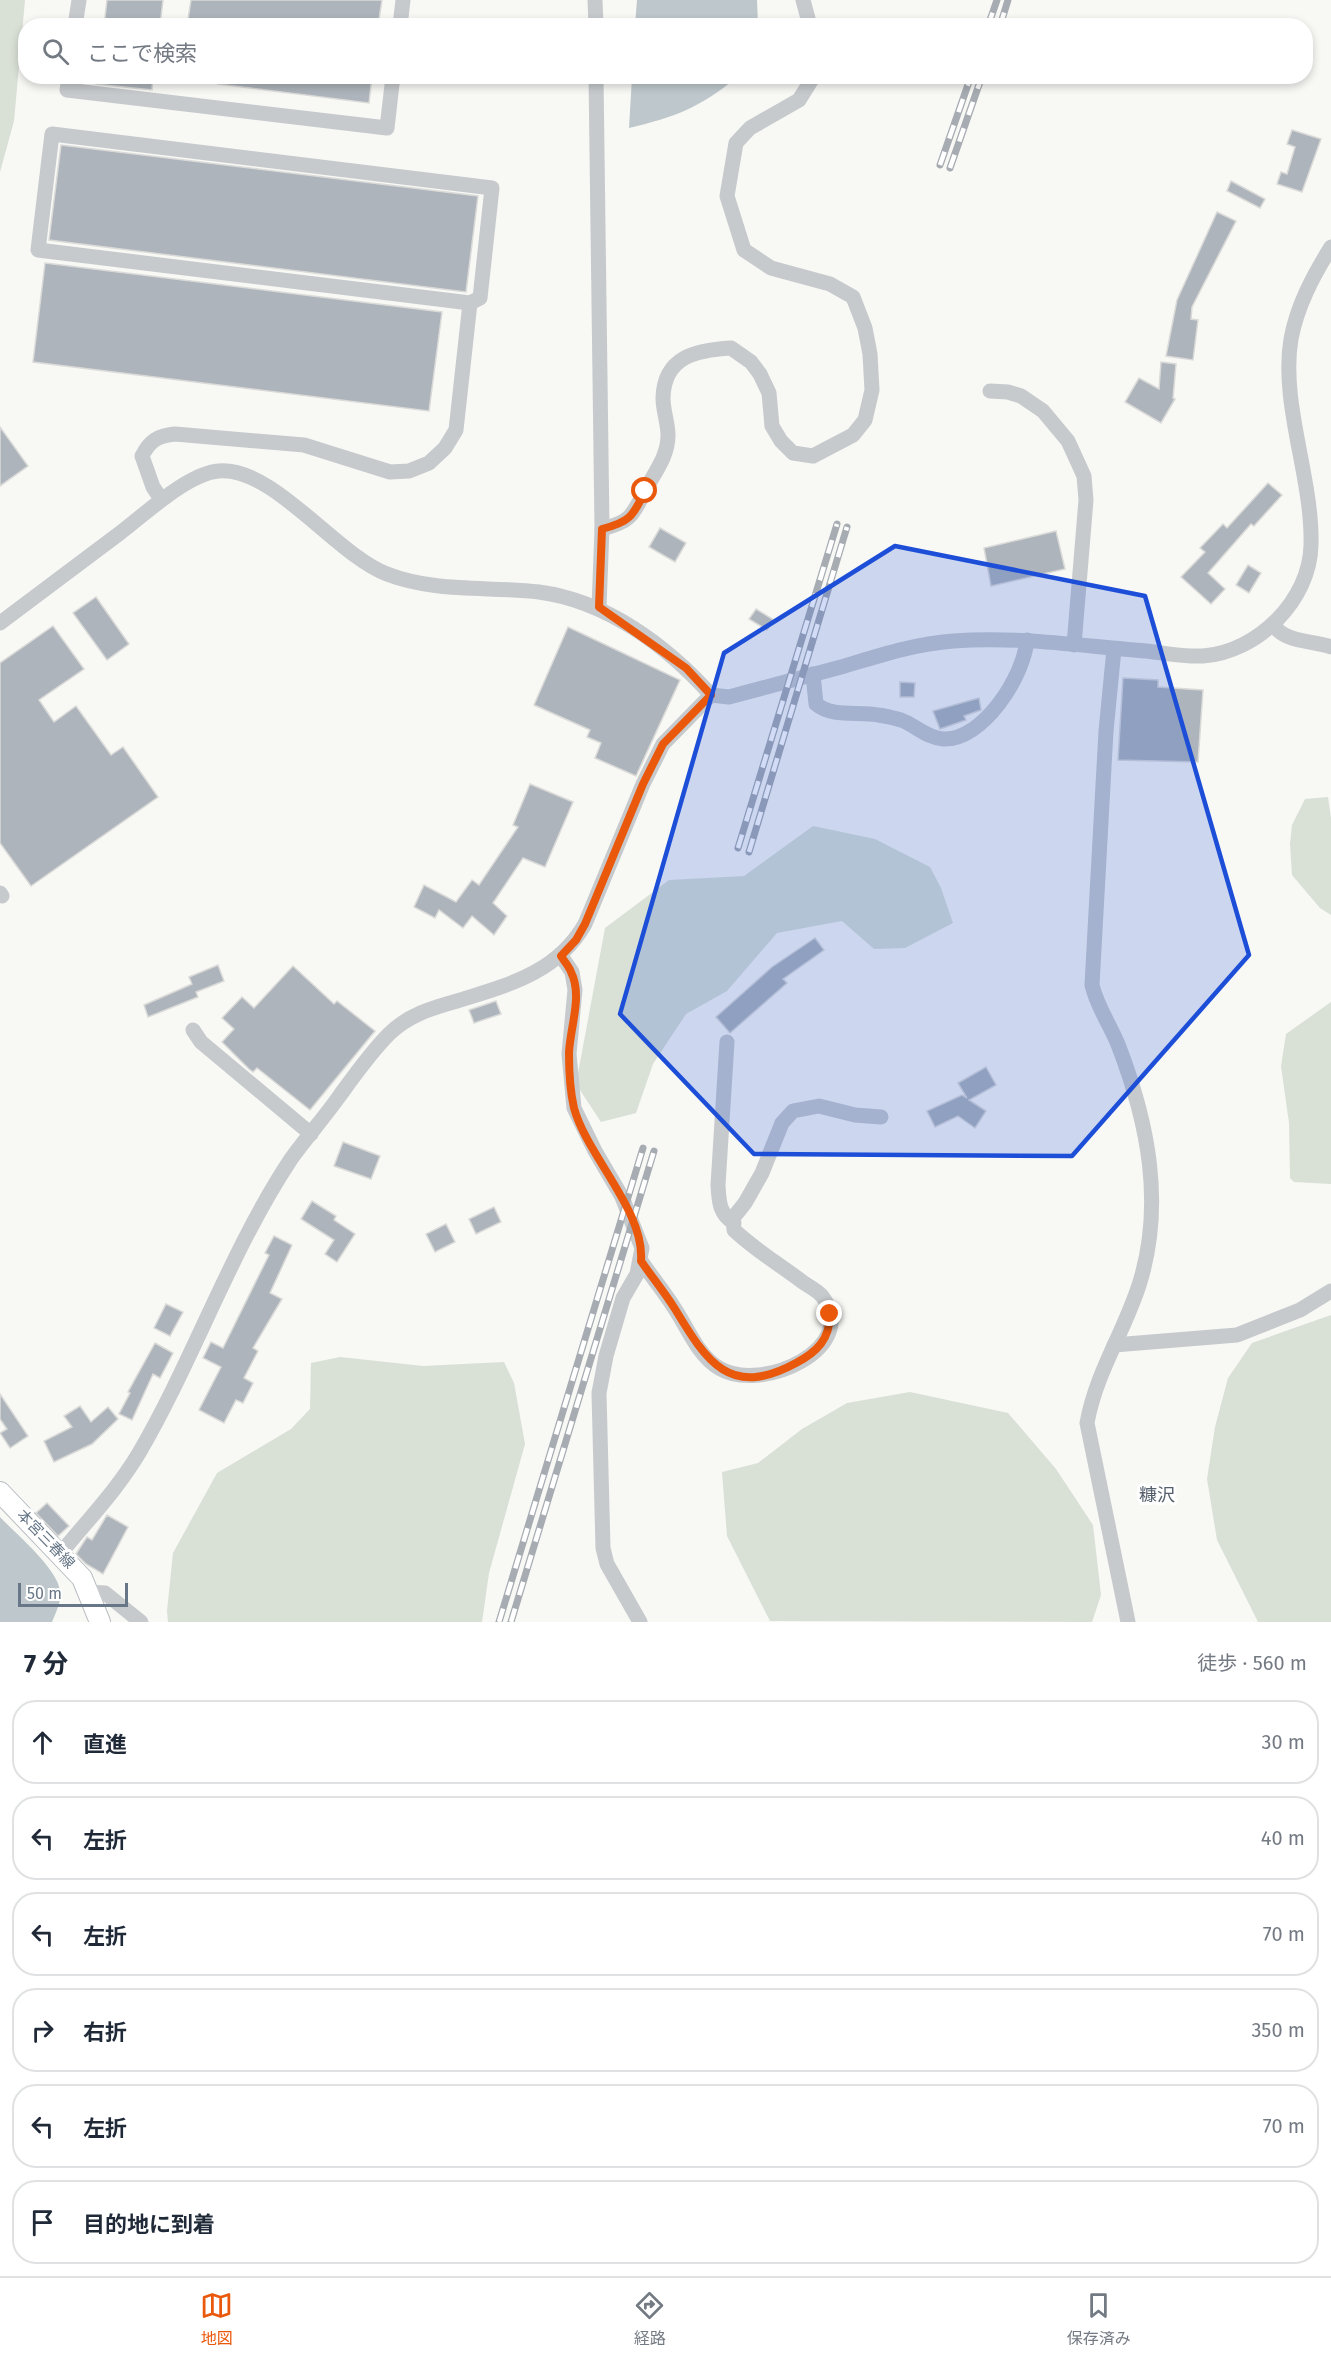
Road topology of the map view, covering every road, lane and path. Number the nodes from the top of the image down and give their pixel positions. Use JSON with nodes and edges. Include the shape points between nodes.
{"nodes":[{"id":1,"x":79,"y":0,"type":"edge"},
{"id":2,"x":403,"y":0,"type":"edge"},
{"id":3,"x":596,"y":0,"type":"edge"},
{"id":4,"x":803,"y":0,"type":"edge"},
{"id":5,"x":76,"y":18,"type":"edge"},
{"id":6,"x":401,"y":18,"type":"edge"},
{"id":7,"x":596,"y":18,"type":"edge"},
{"id":8,"x":808,"y":18,"type":"edge"},
{"id":9,"x":68,"y":84,"type":"edge"},
{"id":10,"x":392,"y":84,"type":"edge"},
{"id":11,"x":596,"y":84,"type":"edge"},
{"id":12,"x":809,"y":84,"type":"edge"},
{"id":13,"x":1331,"y":247,"type":"edge"},
{"id":14,"x":470,"y":303,"type":"junction"},
{"id":15,"x":990,"y":391,"type":"dead end"},
{"id":16,"x":161,"y":499,"type":"junction"},
{"id":17,"x":602,"y":529,"type":"junction"},
{"id":18,"x":599,"y":607,"type":"junction"},
{"id":19,"x":0,"y":623,"type":"edge"},
{"id":20,"x":1273,"y":624,"type":"junction"},
{"id":21,"x":1027,"y":640,"type":"junction"},
{"id":22,"x":1074,"y":645,"type":"junction"},
{"id":23,"x":1331,"y":647,"type":"edge"},
{"id":24,"x":1114,"y":649,"type":"junction"},
{"id":25,"x":813,"y":674,"type":"junction"},
{"id":26,"x":711,"y":695,"type":"junction"},
{"id":27,"x":561,"y":956,"type":"junction"},
{"id":28,"x":193,"y":1030,"type":"dead end"},
{"id":29,"x":727,"y":1042,"type":"dead end"},
{"id":30,"x":881,"y":1117,"type":"dead end"},
{"id":31,"x":311,"y":1134,"type":"junction"},
{"id":32,"x":734,"y":1223,"type":"junction"},
{"id":33,"x":641,"y":1261,"type":"junction"},
{"id":34,"x":1331,"y":1291,"type":"edge"},
{"id":35,"x":1113,"y":1345,"type":"junction"},
{"id":36,"x":0,"y":1492,"type":"edge"},
{"id":37,"x":60,"y":1554,"type":"junction"},
{"id":38,"x":87,"y":1592,"type":"junction"},
{"id":39,"x":100,"y":1622,"type":"edge"},
{"id":40,"x":141,"y":1622,"type":"edge"},
{"id":41,"x":640,"y":1622,"type":"edge"},
{"id":42,"x":1128,"y":1622,"type":"edge"}],
"edges":[{"from":1,"to":5,"type":"street"},
{"from":2,"to":6,"type":"street"},
{"from":3,"to":7,"type":"street"},
{"from":4,"to":8,"type":"street"},
{"from":9,"to":10,"type":"street","via":[[67,90],[387,128]]},
{"from":11,"to":17,"type":"street"},
{"from":12,"to":17,"type":"street","via":[[799,100],[750,128],[736,143],[727,196],[744,250],[771,268],[830,284],[853,297],[870,354],[872,390],[865,420],[853,435],[813,456],[793,453],[772,426],[769,393],[752,362],[731,348],[694,352],[685,356],[664,385],[668,434],[656,475],[631,518]]},
{"from":13,"to":20,"type":"street","via":[[1309,286],[1291,342],[1292,393],[1311,510],[1311,559],[1295,596]]},
{"from":14,"to":14,"type":"street","via":[[38,250],[52,134],[492,188],[480,298]]},
{"from":14,"to":16,"type":"street","via":[[456,430],[429,463],[409,471],[390,472],[304,446],[175,434],[158,436],[142,456]]},
{"from":15,"to":22,"type":"street","via":[[1021,396],[1043,411],[1068,441],[1084,476],[1086,500]]},
{"from":16,"to":18,"type":"street","via":[[217,471],[240,472],[261,483],[385,574],[440,587],[540,592]]},
{"from":16,"to":19,"type":"street"},
{"from":17,"to":18,"type":"street"},
{"from":18,"to":26,"type":"street","via":[[686,668]]},
{"from":20,"to":23,"type":"street","via":[[1277,632],[1287,637]]},
{"from":20,"to":24,"type":"street","via":[[1234,650],[1203,656]]},
{"from":21,"to":22,"type":"street"},
{"from":21,"to":25,"type":"street","via":[[918,645]]},
{"from":21,"to":25,"type":"street","via":[[1024,658],[998,706],[987,718],[953,739],[940,739],[902,720],[825,711],[816,704]]},
{"from":22,"to":24,"type":"street"},
{"from":24,"to":35,"type":"street","via":[[1092,985],[1129,1073],[1151,1165],[1153,1221],[1140,1284]]},
{"from":25,"to":26,"type":"street","via":[[729,697]]},
{"from":26,"to":27,"type":"street","via":[[663,744],[585,924]]},
{"from":27,"to":31,"type":"street","via":[[519,980],[428,1009],[404,1021],[375,1049]]},
{"from":27,"to":33,"type":"street","via":[[572,972],[575,990],[569,1054],[574,1108],[622,1197],[642,1248]]},
{"from":28,"to":31,"type":"street","via":[[201,1042]]},
{"from":29,"to":32,"type":"street","via":[[718,1185],[720,1207]]},
{"from":30,"to":32,"type":"street","via":[[819,1106],[793,1112],[782,1123],[762,1173],[733,1218]]},
{"from":31,"to":37,"type":"street","via":[[291,1160],[251,1230],[138,1455]]},
{"from":32,"to":33,"type":"street","via":[[734,1230],[751,1245],[821,1296],[830,1314],[827,1336],[818,1349],[776,1374],[755,1378],[719,1368],[703,1352]]},
{"from":33,"to":41,"type":"street","via":[[619,1312],[599,1393],[603,1548],[612,1575]]},
{"from":34,"to":35,"type":"street","via":[[1300,1310],[1237,1335]]},
{"from":35,"to":42,"type":"street","via":[[1093,1394],[1087,1423]]},
{"from":36,"to":37,"type":"main road","name":"本宮三春線"},
{"from":37,"to":38,"type":"main road","name":"本宮三春線","via":[[82,1578]]},
{"from":38,"to":39,"type":"main road","name":"本宮三春線"},
{"from":38,"to":40,"type":"street","via":[[105,1593]]}]}
